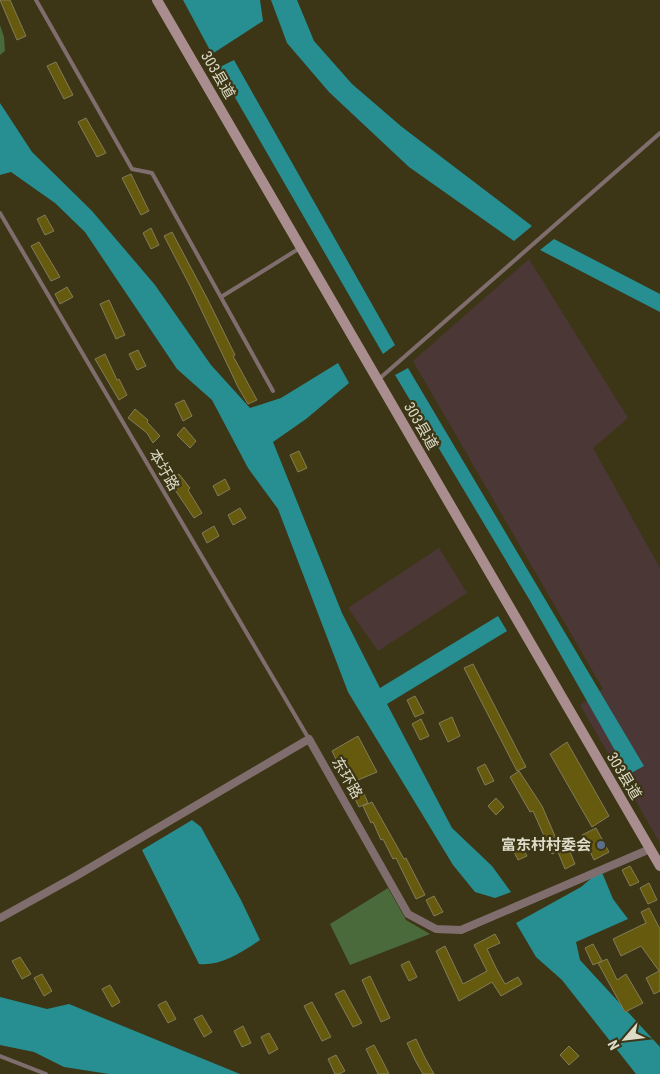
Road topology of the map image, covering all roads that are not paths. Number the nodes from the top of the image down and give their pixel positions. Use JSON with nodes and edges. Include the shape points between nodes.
{"nodes":[{"id":1,"x":36,"y":0,"type":"edge"},
{"id":2,"x":157,"y":0,"type":"edge"},
{"id":3,"x":660,"y":133,"type":"edge"},
{"id":4,"x":0,"y":213,"type":"edge"},
{"id":5,"x":301,"y":248,"type":"junction"},
{"id":6,"x":221,"y":297,"type":"junction"},
{"id":7,"x":377,"y":380,"type":"junction"},
{"id":8,"x":273,"y":391,"type":"dead end"},
{"id":9,"x":309,"y":739,"type":"junction"},
{"id":10,"x":650,"y":848,"type":"junction"},
{"id":11,"x":660,"y":866,"type":"edge"},
{"id":12,"x":0,"y":918,"type":"edge"},
{"id":13,"x":0,"y":1056,"type":"edge"},
{"id":14,"x":46,"y":1074,"type":"edge"}],
"edges":[{"from":1,"to":6,"type":"lane","via":[[132,169],[152,173]]},
{"from":2,"to":5,"type":"main road","name":"303县道"},
{"from":3,"to":7,"type":"lane"},
{"from":4,"to":9,"type":"lane","name":"本圩路"},
{"from":5,"to":6,"type":"lane"},
{"from":5,"to":7,"type":"main road","name":"303县道"},
{"from":6,"to":8,"type":"lane"},
{"from":7,"to":10,"type":"main road","name":"303县道"},
{"from":9,"to":10,"type":"street","name":"东环路","via":[[408,914],[436,929],[461,930]]},
{"from":9,"to":12,"type":"street"},
{"from":10,"to":11,"type":"main road","name":"303县道"},
{"from":13,"to":14,"type":"lane"}]}
